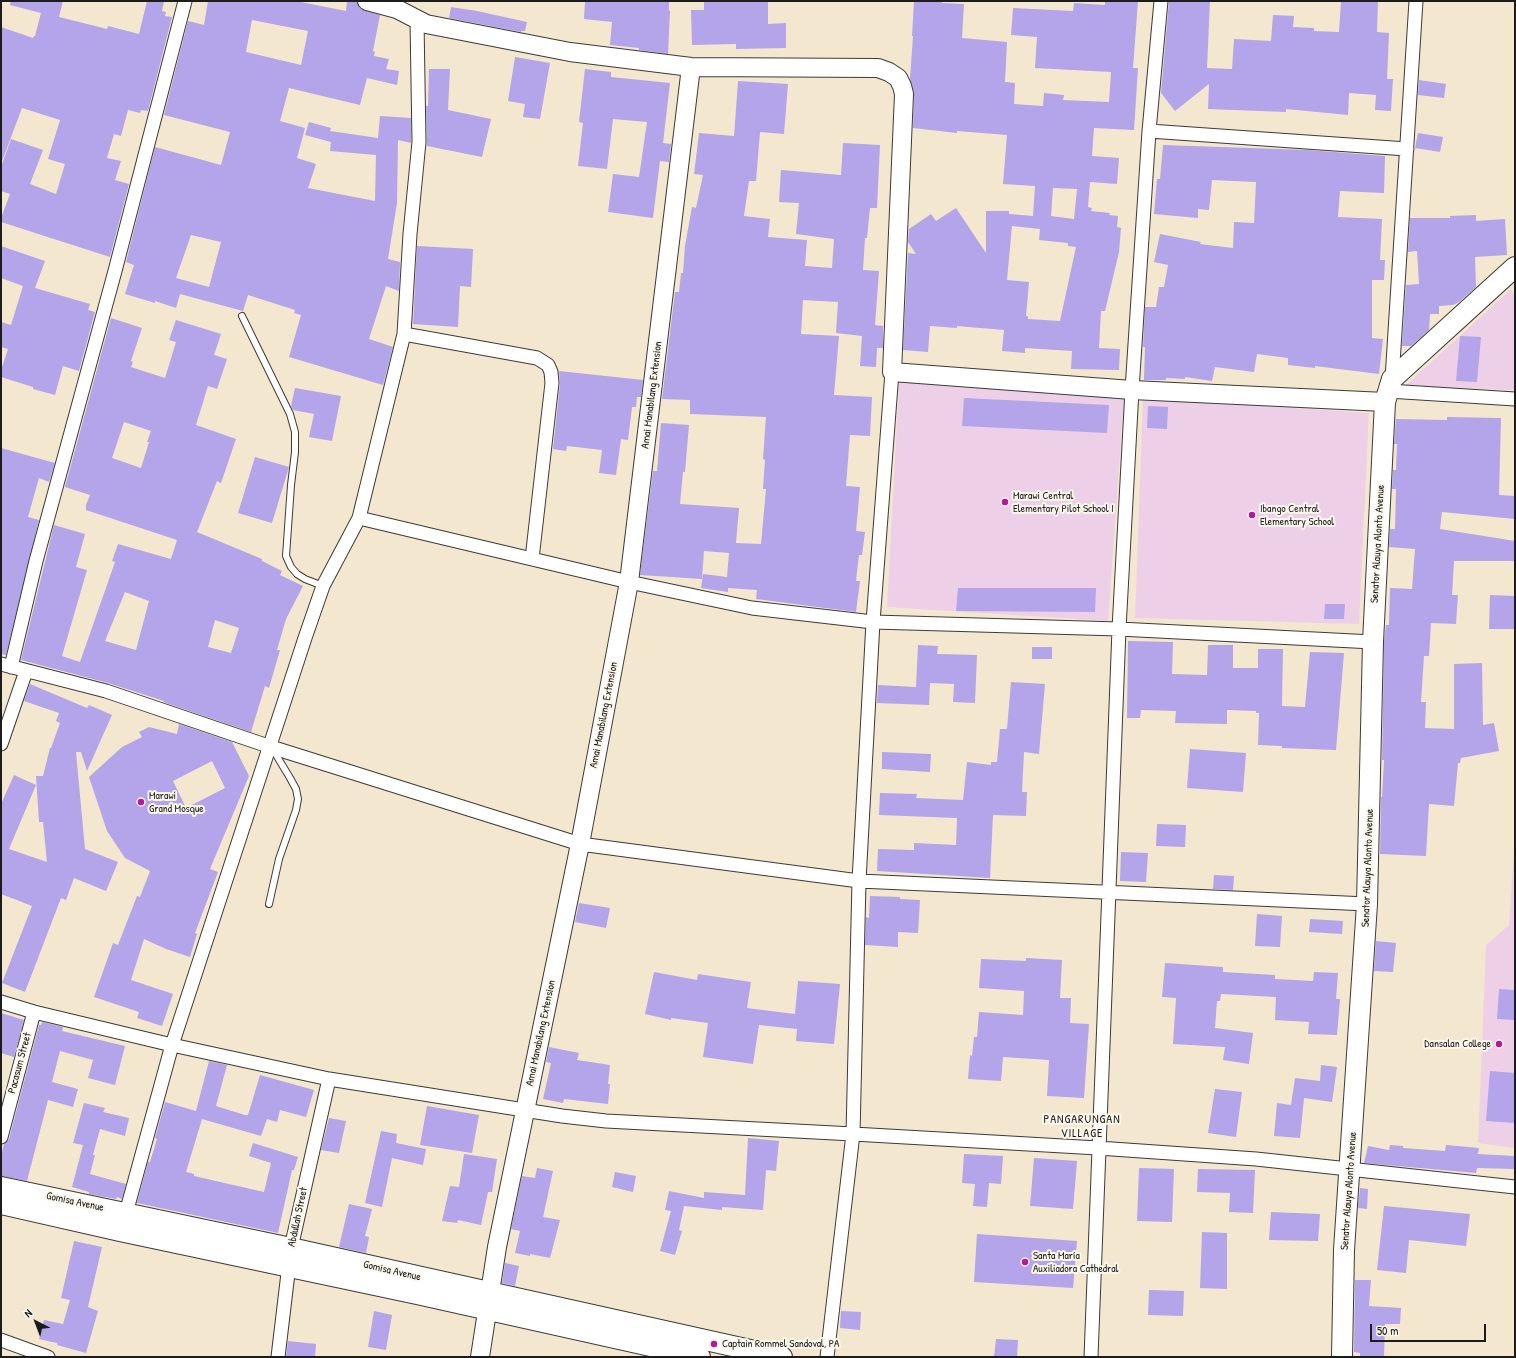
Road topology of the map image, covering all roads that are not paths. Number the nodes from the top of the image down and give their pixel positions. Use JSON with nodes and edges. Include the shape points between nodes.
{"nodes":[{"id":1,"x":186,"y":1,"type":"edge"},
{"id":2,"x":367,"y":1,"type":"edge"},
{"id":3,"x":1161,"y":1,"type":"edge"},
{"id":4,"x":1416,"y":1,"type":"edge"},
{"id":5,"x":417,"y":21,"type":"junction"},
{"id":6,"x":691,"y":67,"type":"junction"},
{"id":7,"x":1149,"y":131,"type":"junction"},
{"id":8,"x":1407,"y":149,"type":"junction"},
{"id":9,"x":1515,"y":267,"type":"edge"},
{"id":10,"x":242,"y":316,"type":"dead end"},
{"id":11,"x":404,"y":334,"type":"junction"},
{"id":12,"x":892,"y":372,"type":"junction"},
{"id":13,"x":1132,"y":390,"type":"junction"},
{"id":14,"x":1388,"y":391,"type":"junction"},
{"id":15,"x":1515,"y":400,"type":"edge"},
{"id":16,"x":359,"y":518,"type":"junction"},
{"id":17,"x":532,"y":559,"type":"junction"},
{"id":18,"x":629,"y":582,"type":"junction"},
{"id":19,"x":323,"y":586,"type":"junction"},
{"id":20,"x":873,"y":622,"type":"junction"},
{"id":21,"x":1119,"y":629,"type":"junction"},
{"id":22,"x":1373,"y":642,"type":"junction"},
{"id":23,"x":6,"y":665,"type":"edge"},
{"id":24,"x":26,"y":671,"type":"junction"},
{"id":25,"x":1,"y":744,"type":"edge"},
{"id":26,"x":271,"y":747,"type":"junction"},
{"id":27,"x":580,"y":844,"type":"junction"},
{"id":28,"x":859,"y":881,"type":"junction"},
{"id":29,"x":1108,"y":892,"type":"junction"},
{"id":30,"x":269,"y":904,"type":"dead end"},
{"id":31,"x":1367,"y":904,"type":"junction"},
{"id":32,"x":1,"y":1002,"type":"edge"},
{"id":33,"x":34,"y":1012,"type":"junction"},
{"id":34,"x":172,"y":1045,"type":"junction"},
{"id":35,"x":329,"y":1079,"type":"junction"},
{"id":36,"x":526,"y":1110,"type":"junction"},
{"id":37,"x":853,"y":1134,"type":"junction"},
{"id":38,"x":1,"y":1137,"type":"edge"},
{"id":39,"x":1098,"y":1148,"type":"junction"},
{"id":40,"x":1350,"y":1169,"type":"junction"},
{"id":41,"x":1,"y":1187,"type":"edge"},
{"id":42,"x":1515,"y":1187,"type":"edge"},
{"id":43,"x":1,"y":1204,"type":"edge"},
{"id":44,"x":126,"y":1213,"type":"junction"},
{"id":45,"x":290,"y":1257,"type":"junction"},
{"id":46,"x":489,"y":1301,"type":"junction"},
{"id":47,"x":1,"y":1340,"type":"edge"},
{"id":48,"x":48,"y":1357,"type":"edge"},
{"id":49,"x":278,"y":1357,"type":"edge"},
{"id":50,"x":480,"y":1357,"type":"edge"},
{"id":51,"x":700,"y":1357,"type":"edge"},
{"id":52,"x":782,"y":1357,"type":"edge"},
{"id":53,"x":827,"y":1357,"type":"edge"},
{"id":54,"x":1091,"y":1357,"type":"edge"},
{"id":55,"x":1342,"y":1357,"type":"edge"}],
"edges":[{"from":1,"to":23,"type":"street","via":[[115,271]]},
{"from":2,"to":5,"type":"main road","via":[[397,9]]},
{"from":3,"to":7,"type":"street"},
{"from":4,"to":8,"type":"street"},
{"from":5,"to":6,"type":"main road","via":[[458,32],[570,52]]},
{"from":5,"to":11,"type":"street","via":[[419,142]]},
{"from":6,"to":12,"type":"main road","via":[[878,68],[898,78],[904,94]]},
{"from":6,"to":18,"type":"main road","name":"Amai Manabilang Extension"},
{"from":7,"to":8,"type":"street"},
{"from":7,"to":13,"type":"street"},
{"from":8,"to":14,"type":"street"},
{"from":9,"to":14,"type":"main road"},
{"from":10,"to":19,"type":"lane","via":[[290,414],[295,432],[286,556],[297,574]]},
{"from":11,"to":16,"type":"street"},
{"from":11,"to":17,"type":"street","via":[[537,358],[548,366],[552,383]]},
{"from":12,"to":13,"type":"main road"},
{"from":12,"to":20,"type":"street"},
{"from":13,"to":14,"type":"main road"},
{"from":13,"to":21,"type":"street"},
{"from":14,"to":15,"type":"street"},
{"from":14,"to":22,"type":"main road","name":"Senator Alauya Alonto Avenue"},
{"from":16,"to":17,"type":"street"},
{"from":16,"to":19,"type":"street"},
{"from":17,"to":18,"type":"street"},
{"from":18,"to":20,"type":"street","via":[[752,608]]},
{"from":18,"to":27,"type":"main road","name":"Amai Manabilang Extension"},
{"from":19,"to":26,"type":"street"},
{"from":20,"to":21,"type":"street"},
{"from":20,"to":28,"type":"street"},
{"from":21,"to":22,"type":"street"},
{"from":21,"to":29,"type":"street"},
{"from":22,"to":31,"type":"main road","name":"Senator Alauya Alonto Avenue"},
{"from":23,"to":24,"type":"street"},
{"from":24,"to":25,"type":"street"},
{"from":24,"to":26,"type":"street","via":[[106,691]]},
{"from":26,"to":27,"type":"street"},
{"from":26,"to":30,"type":"lane","via":[[296,789],[298,798],[279,859]]},
{"from":26,"to":34,"type":"street"},
{"from":27,"to":28,"type":"street"},
{"from":27,"to":36,"type":"main road","name":"Amai Manabilang Extension"},
{"from":28,"to":29,"type":"street"},
{"from":28,"to":37,"type":"street"},
{"from":29,"to":31,"type":"street"},
{"from":29,"to":39,"type":"street"},
{"from":31,"to":40,"type":"main road","name":"Senator Alauya Alonto Avenue"},
{"from":32,"to":33,"type":"street"},
{"from":33,"to":34,"type":"street"},
{"from":33,"to":38,"type":"street","name":"Pacasum Street"},
{"from":34,"to":35,"type":"street"},
{"from":34,"to":44,"type":"street"},
{"from":35,"to":36,"type":"street"},
{"from":35,"to":45,"type":"street","name":"Abdullah Street"},
{"from":36,"to":37,"type":"street","via":[[606,1122]]},
{"from":36,"to":46,"type":"main road","name":"Amai Manabilang Extension","via":[[497,1247]]},
{"from":37,"to":39,"type":"street"},
{"from":37,"to":53,"type":"street"},
{"from":39,"to":40,"type":"street","via":[[1256,1159]]},
{"from":39,"to":54,"type":"street"},
{"from":40,"to":42,"type":"street"},
{"from":40,"to":55,"type":"main road","name":"Senator Alauya Alonto Avenue","via":[[1344,1250]]},
{"from":41,"to":44,"type":"main road","name":"Gomisa Avenue"},
{"from":43,"to":45,"type":"main road","name":"Gomisa Avenue"},
{"from":44,"to":45,"type":"main road","name":"Gomisa Avenue"},
{"from":45,"to":46,"type":"main road","name":"Gomisa Avenue"},
{"from":45,"to":49,"type":"street","name":"Abdullah Street"},
{"from":46,"to":50,"type":"main road","name":"Amai Manabilang Extension"},
{"from":46,"to":51,"type":"main road","name":"Gomisa Avenue"},
{"from":46,"to":52,"type":"main road","name":"Gomisa Avenue"},
{"from":47,"to":48,"type":"street"}]}
